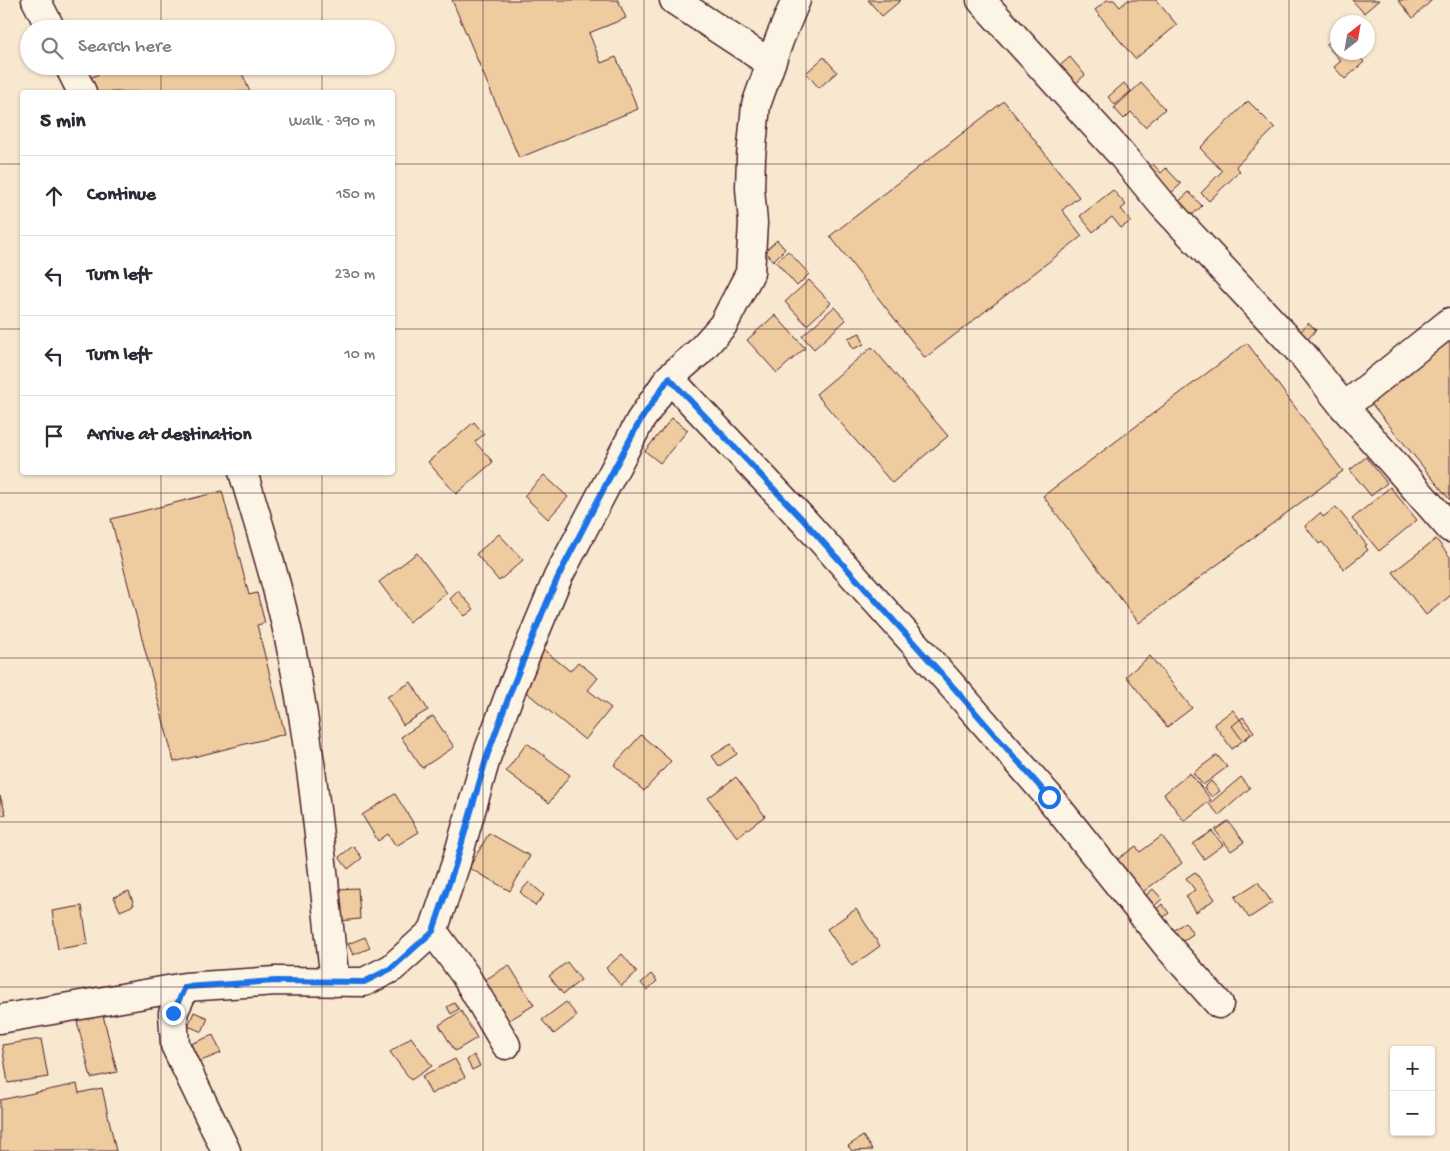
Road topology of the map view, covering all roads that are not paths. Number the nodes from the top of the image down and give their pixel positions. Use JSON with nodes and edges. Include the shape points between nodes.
{"nodes":[{"id":1,"x":36,"y":0,"type":"edge"},
{"id":2,"x":674,"y":0,"type":"edge"},
{"id":3,"x":796,"y":0,"type":"edge"},
{"id":4,"x":981,"y":0,"type":"edge"},
{"id":5,"x":46,"y":20,"type":"edge"},
{"id":6,"x":770,"y":63,"type":"junction"},
{"id":7,"x":74,"y":75,"type":"edge"},
{"id":8,"x":81,"y":90,"type":"edge"},
{"id":9,"x":1450,"y":322,"type":"edge"},
{"id":10,"x":669,"y":378,"type":"junction"},
{"id":11,"x":1344,"y":406,"type":"junction"},
{"id":12,"x":244,"y":475,"type":"edge"},
{"id":13,"x":1450,"y":528,"type":"edge"},
{"id":14,"x":433,"y":931,"type":"junction"},
{"id":15,"x":336,"y":982,"type":"junction"},
{"id":16,"x":185,"y":987,"type":"junction"},
{"id":17,"x":1219,"y":1004,"type":"dead end"},
{"id":18,"x":0,"y":1019,"type":"edge"},
{"id":19,"x":506,"y":1045,"type":"dead end"},
{"id":20,"x":226,"y":1151,"type":"edge"}],
"edges":[{"from":1,"to":5,"type":"street"},
{"from":2,"to":6,"type":"street"},
{"from":3,"to":6,"type":"street"},
{"from":4,"to":11,"type":"street","via":[[1162,204],[1303,355]]},
{"from":6,"to":10,"type":"street","via":[[756,105],[751,157],[753,223],[750,273],[723,325]]},
{"from":7,"to":8,"type":"street"},
{"from":9,"to":11,"type":"street"},
{"from":10,"to":14,"type":"street","via":[[640,421],[614,469],[542,614],[487,756]]},
{"from":10,"to":17,"type":"street","via":[[805,522],[948,681],[1049,797],[1170,949]]},
{"from":11,"to":13,"type":"street"},
{"from":12,"to":15,"type":"street","via":[[267,551],[294,662]]},
{"from":14,"to":15,"type":"street","via":[[392,968],[364,982]]},
{"from":14,"to":19,"type":"street","via":[[465,974]]},
{"from":15,"to":16,"type":"street","via":[[276,981]]},
{"from":16,"to":18,"type":"street"},
{"from":16,"to":20,"type":"street","via":[[173,1013],[175,1046]]}]}
